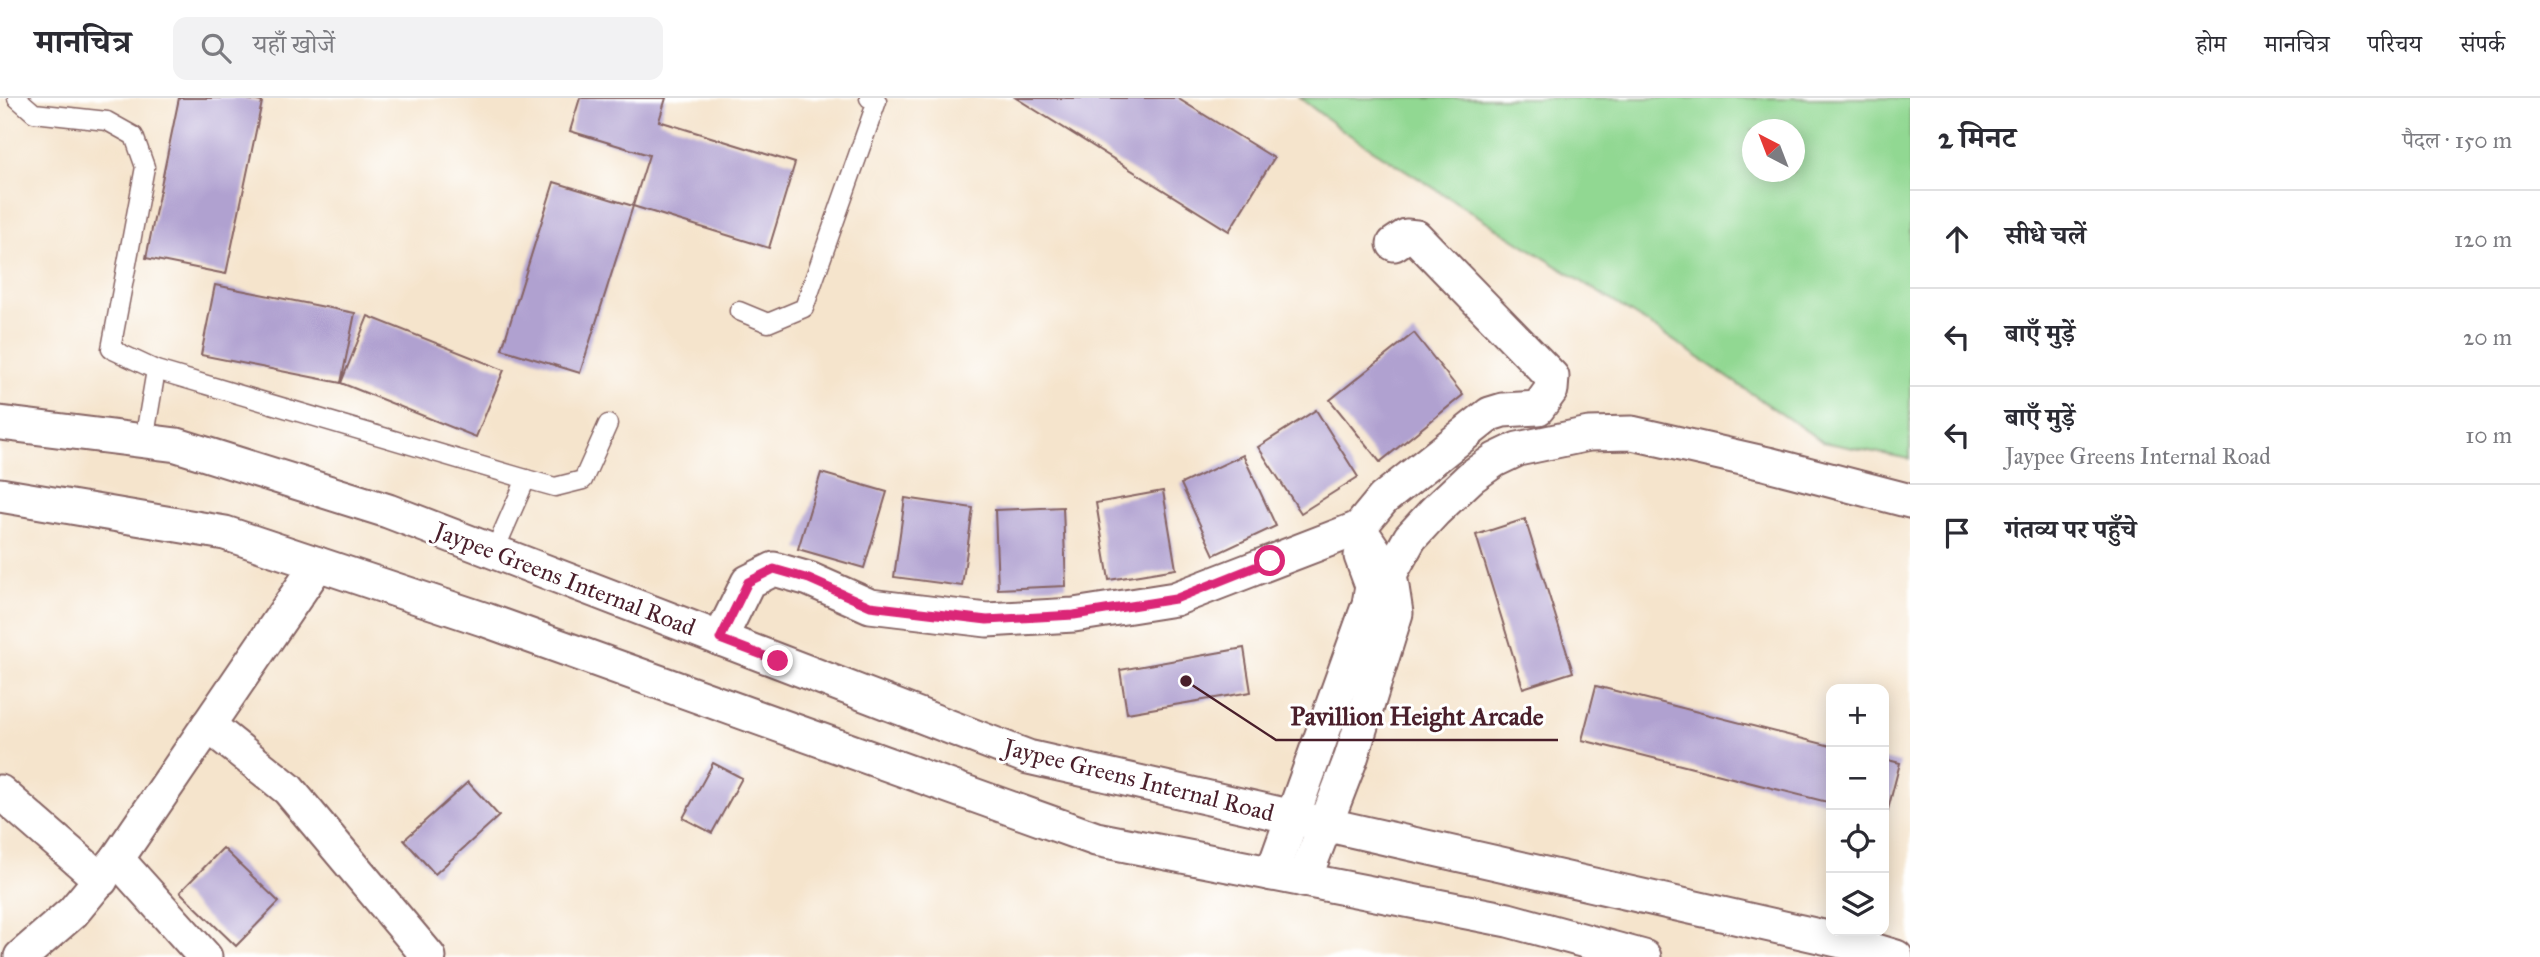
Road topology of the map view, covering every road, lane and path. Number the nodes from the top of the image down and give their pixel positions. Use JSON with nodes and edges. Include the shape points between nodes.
{"nodes":[{"id":1,"x":17,"y":98,"type":"edge"},
{"id":2,"x":869,"y":98,"type":"edge"},
{"id":3,"x":1394,"y":244,"type":"dead end"},
{"id":4,"x":739,"y":311,"type":"dead end"},
{"id":5,"x":156,"y":370,"type":"junction"},
{"id":6,"x":0,"y":423,"type":"edge"},
{"id":7,"x":608,"y":424,"type":"dead end"},
{"id":8,"x":144,"y":441,"type":"junction"},
{"id":9,"x":526,"y":479,"type":"junction"},
{"id":10,"x":0,"y":495,"type":"edge"},
{"id":11,"x":1910,"y":501,"type":"edge"},
{"id":12,"x":1354,"y":530,"type":"junction"},
{"id":13,"x":494,"y":552,"type":"junction"},
{"id":14,"x":318,"y":564,"type":"junction"},
{"id":15,"x":1390,"y":574,"type":"junction"},
{"id":16,"x":720,"y":639,"type":"junction"},
{"id":17,"x":208,"y":725,"type":"junction"},
{"id":18,"x":0,"y":792,"type":"edge"},
{"id":19,"x":1309,"y":822,"type":"junction"},
{"id":20,"x":109,"y":869,"type":"junction"},
{"id":21,"x":1272,"y":874,"type":"junction"},
{"id":22,"x":1304,"y":880,"type":"junction"},
{"id":23,"x":21,"y":957,"type":"edge"},
{"id":24,"x":205,"y":957,"type":"edge"},
{"id":25,"x":429,"y":957,"type":"edge"},
{"id":26,"x":1644,"y":957,"type":"edge"},
{"id":27,"x":1896,"y":957,"type":"edge"}],
"edges":[{"from":1,"to":5,"type":"lane","via":[[34,113],[107,121],[134,136],[145,167],[111,349]]},
{"from":2,"to":4,"type":"lane","via":[[877,101],[804,308],[768,323]]},
{"from":3,"to":12,"type":"street","via":[[1406,236],[1416,237],[1552,377],[1551,390],[1538,408],[1490,414],[1383,499]]},
{"from":5,"to":8,"type":"lane"},
{"from":5,"to":9,"type":"lane"},
{"from":6,"to":8,"type":"street","name":"Jaypee Greens Internal Road"},
{"from":7,"to":9,"type":"lane","via":[[583,480],[555,487]]},
{"from":8,"to":13,"type":"street","name":"Jaypee Greens Internal Road","via":[[177,445],[388,511]]},
{"from":9,"to":13,"type":"lane"},
{"from":10,"to":14,"type":"street","via":[[225,533]]},
{"from":11,"to":15,"type":"street","via":[[1632,433],[1589,434],[1518,449],[1495,460],[1471,477],[1410,538]]},
{"from":12,"to":15,"type":"street"},
{"from":12,"to":16,"type":"street","via":[[1175,599],[1074,615],[987,620],[870,606],[774,569],[748,582]]},
{"from":12,"to":19,"type":"street","via":[[1372,586]]},
{"from":13,"to":16,"type":"street","name":"Jaypee Greens Internal Road"},
{"from":14,"to":17,"type":"street"},
{"from":14,"to":21,"type":"street","via":[[499,624],[1096,839]]},
{"from":15,"to":19,"type":"street","via":[[1395,613],[1351,758]]},
{"from":16,"to":19,"type":"street","name":"Jaypee Greens Internal Road","via":[[1028,757]]},
{"from":17,"to":20,"type":"street"},
{"from":17,"to":25,"type":"street","via":[[288,789]]},
{"from":18,"to":20,"type":"street"},
{"from":19,"to":21,"type":"street"},
{"from":19,"to":22,"type":"street"},
{"from":19,"to":27,"type":"street","name":"Jaypee Greens Internal Road"},
{"from":20,"to":23,"type":"street","via":[[73,912]]},
{"from":20,"to":24,"type":"street"},
{"from":21,"to":22,"type":"street"},
{"from":22,"to":26,"type":"street","via":[[1508,920]]}]}
